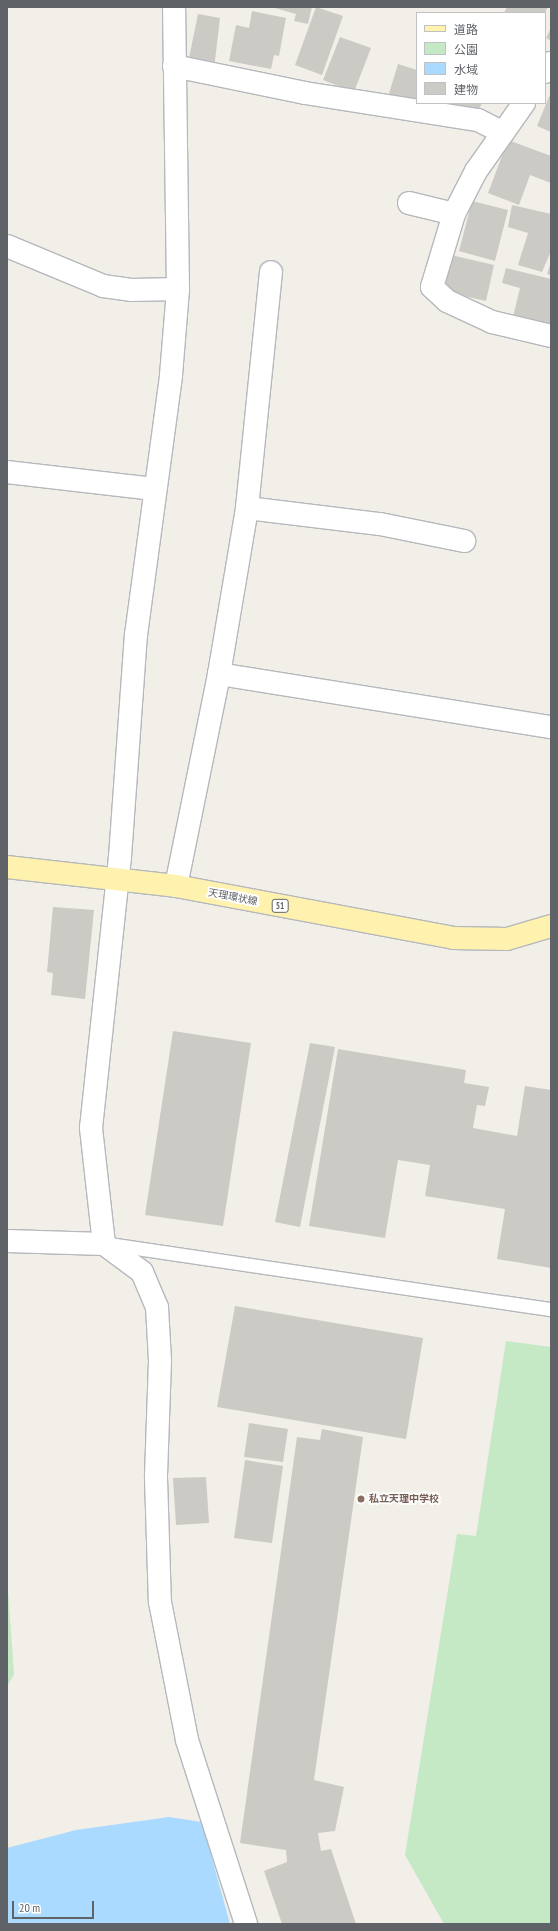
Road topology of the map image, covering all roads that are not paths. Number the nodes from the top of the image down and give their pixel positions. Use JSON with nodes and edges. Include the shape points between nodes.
{"nodes":[{"id":1,"x":174,"y":7,"type":"edge"},
{"id":2,"x":174,"y":66,"type":"junction"},
{"id":3,"x":523,"y":104,"type":"edge"},
{"id":4,"x":503,"y":133,"type":"junction"},
{"id":5,"x":409,"y":202,"type":"dead end"},
{"id":6,"x":454,"y":214,"type":"junction"},
{"id":7,"x":7,"y":246,"type":"edge"},
{"id":8,"x":271,"y":272,"type":"dead end"},
{"id":9,"x":178,"y":289,"type":"junction"},
{"id":10,"x":551,"y":336,"type":"edge"},
{"id":11,"x":7,"y":472,"type":"edge"},
{"id":12,"x":154,"y":490,"type":"junction"},
{"id":13,"x":247,"y":508,"type":"junction"},
{"id":14,"x":464,"y":541,"type":"dead end"},
{"id":15,"x":219,"y":674,"type":"junction"},
{"id":16,"x":551,"y":727,"type":"edge"},
{"id":17,"x":7,"y":867,"type":"edge"},
{"id":18,"x":117,"y":877,"type":"junction"},
{"id":19,"x":176,"y":886,"type":"junction"},
{"id":20,"x":551,"y":926,"type":"edge"},
{"id":21,"x":7,"y":1241,"type":"edge"},
{"id":22,"x":104,"y":1244,"type":"junction"},
{"id":23,"x":551,"y":1309,"type":"edge"},
{"id":24,"x":246,"y":1924,"type":"edge"}],
"edges":[{"from":1,"to":2,"type":"street"},
{"from":2,"to":4,"type":"street","via":[[305,93],[478,120]]},
{"from":2,"to":9,"type":"street"},
{"from":3,"to":4,"type":"street"},
{"from":4,"to":6,"type":"street","via":[[476,171]]},
{"from":5,"to":6,"type":"street"},
{"from":6,"to":10,"type":"street","via":[[432,287],[434,293],[492,322]]},
{"from":7,"to":9,"type":"street","via":[[103,286],[131,290]]},
{"from":8,"to":13,"type":"street"},
{"from":9,"to":12,"type":"street","via":[[171,375]]},
{"from":11,"to":12,"type":"street"},
{"from":12,"to":18,"type":"street","via":[[136,635]]},
{"from":13,"to":14,"type":"street","via":[[380,524]]},
{"from":13,"to":15,"type":"street"},
{"from":15,"to":16,"type":"street"},
{"from":15,"to":19,"type":"street"},
{"from":17,"to":18,"type":"main road","name":"天理環状線","number":"51"},
{"from":18,"to":19,"type":"main road","name":"天理環状線","number":"51"},
{"from":18,"to":22,"type":"street","via":[[91,1128]]},
{"from":19,"to":20,"type":"main road","name":"天理環状線","number":"51","via":[[454,938],[507,939]]},
{"from":21,"to":22,"type":"street"},
{"from":22,"to":23,"type":"lane"},
{"from":22,"to":24,"type":"street","via":[[142,1272],[157,1308],[160,1361],[156,1478],[160,1602],[187,1740]]}]}
